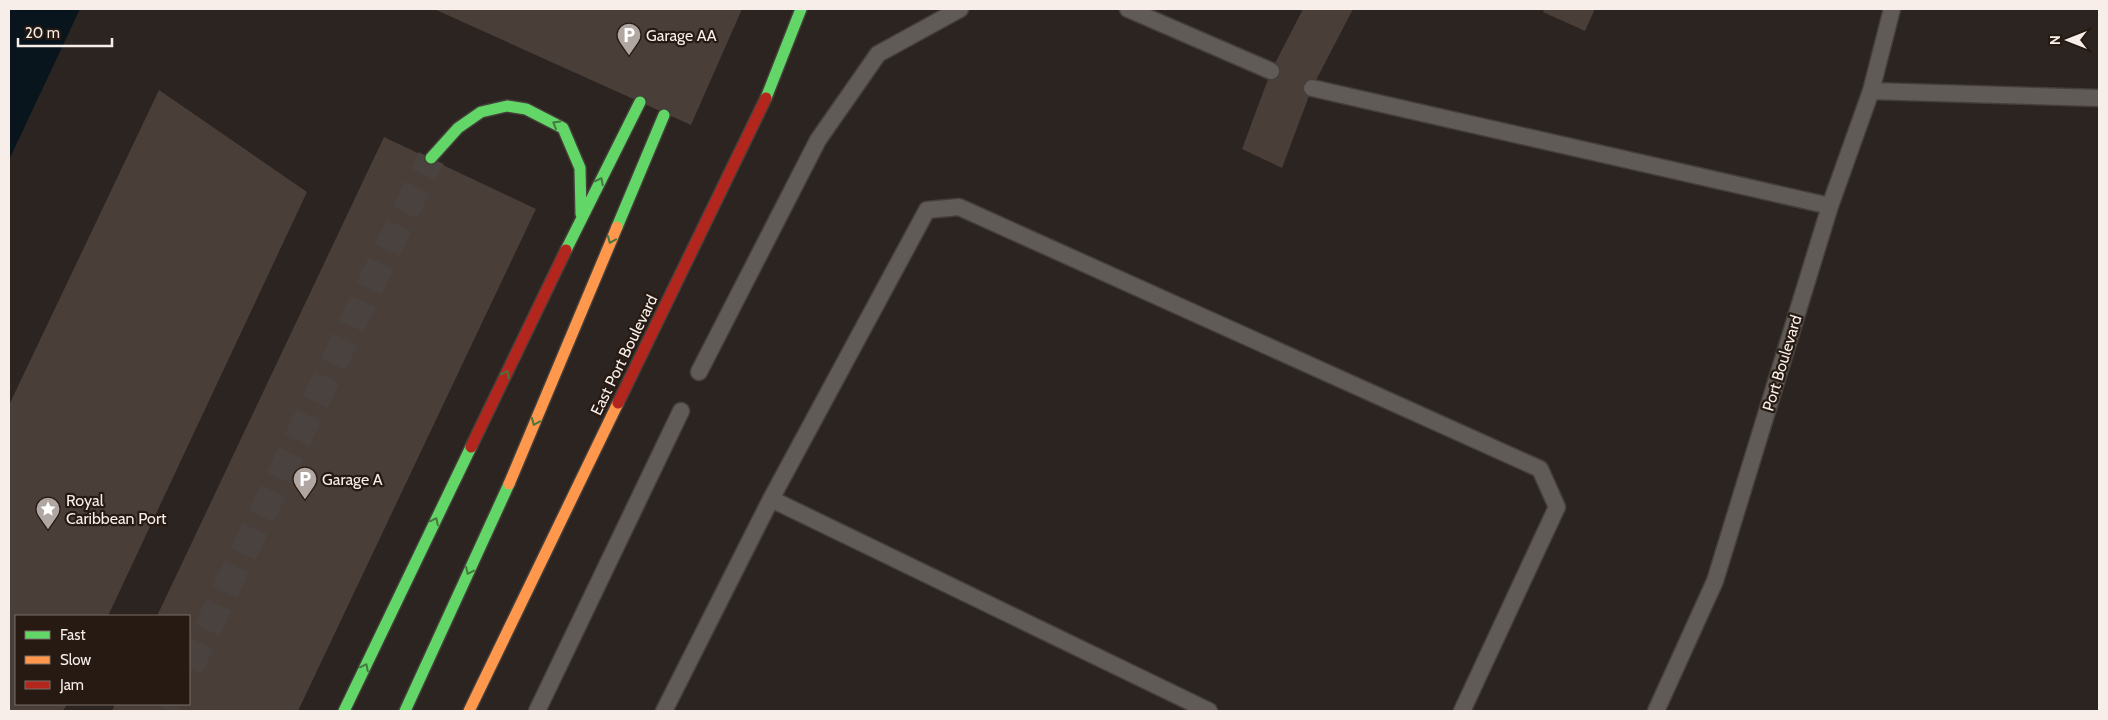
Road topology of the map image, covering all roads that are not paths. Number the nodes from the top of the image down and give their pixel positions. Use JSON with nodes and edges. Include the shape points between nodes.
{"nodes":[{"id":1,"x":801,"y":9,"type":"edge"},
{"id":2,"x":960,"y":9,"type":"edge"},
{"id":3,"x":1128,"y":9,"type":"edge"},
{"id":4,"x":1892,"y":9,"type":"edge"},
{"id":5,"x":1272,"y":71,"type":"dead end"},
{"id":6,"x":1312,"y":88,"type":"dead end"},
{"id":7,"x":1872,"y":91,"type":"junction"},
{"id":8,"x":2099,"y":98,"type":"edge"},
{"id":9,"x":640,"y":102,"type":"dead end"},
{"id":10,"x":664,"y":114,"type":"dead end"},
{"id":11,"x":431,"y":158,"type":"tunnel mouth"},
{"id":12,"x":1830,"y":206,"type":"junction"},
{"id":13,"x":581,"y":218,"type":"junction"},
{"id":14,"x":699,"y":372,"type":"dead end"},
{"id":15,"x":681,"y":411,"type":"dead end"},
{"id":16,"x":772,"y":499,"type":"junction"},
{"id":17,"x":1190,"y":707,"type":"edge"},
{"id":18,"x":344,"y":711,"type":"edge"},
{"id":19,"x":405,"y":711,"type":"edge"},
{"id":20,"x":469,"y":711,"type":"edge"},
{"id":21,"x":537,"y":711,"type":"edge"},
{"id":22,"x":664,"y":711,"type":"edge"},
{"id":23,"x":1209,"y":711,"type":"edge"},
{"id":24,"x":1462,"y":711,"type":"edge"},
{"id":25,"x":1656,"y":711,"type":"edge"}],
"edges":[{"from":1,"to":20,"type":"street","name":"East Port Boulevard","via":[[760,110]]},
{"from":2,"to":14,"type":"lane","via":[[878,54],[818,140]]},
{"from":3,"to":5,"type":"lane"},
{"from":4,"to":7,"type":"lane","name":"Port Boulevard"},
{"from":6,"to":12,"type":"lane"},
{"from":7,"to":8,"type":"lane"},
{"from":7,"to":12,"type":"lane","name":"Port Boulevard"},
{"from":13,"to":9,"type":"street","one_way":true},
{"from":10,"to":19,"type":"street","one_way":true,"via":[[506,492]]},
{"from":13,"to":11,"type":"street","one_way":true,"via":[[580,168],[563,128],[519,107],[498,107],[463,123],[444,139]]},
{"from":12,"to":25,"type":"lane","name":"Port Boulevard","via":[[1715,580]]},
{"from":18,"to":13,"type":"street","one_way":true},
{"from":15,"to":21,"type":"lane"},
{"from":16,"to":17,"type":"lane"},
{"from":16,"to":22,"type":"lane"},
{"from":16,"to":24,"type":"lane","via":[[927,210],[959,206],[1540,469],[1557,507]]},
{"from":17,"to":23,"type":"lane"}]}
